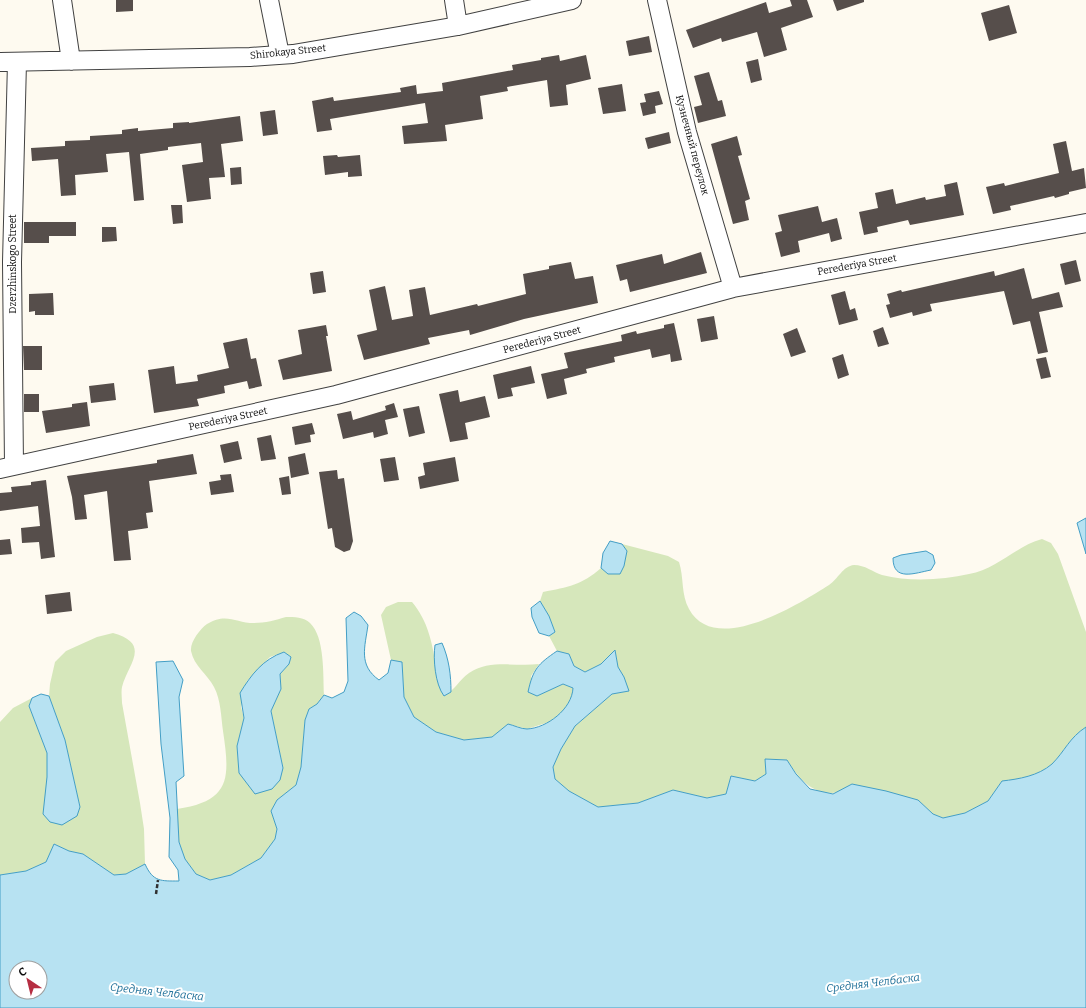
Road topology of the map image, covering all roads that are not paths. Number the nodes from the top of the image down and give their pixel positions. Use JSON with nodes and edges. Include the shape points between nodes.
{"nodes":[{"id":1,"x":62,"y":0,"type":"edge"},
{"id":2,"x":269,"y":0,"type":"edge"},
{"id":3,"x":454,"y":0,"type":"edge"},
{"id":4,"x":572,"y":0,"type":"edge"},
{"id":5,"x":657,"y":0,"type":"edge"},
{"id":6,"x":458,"y":26,"type":"junction"},
{"id":7,"x":280,"y":55,"type":"junction"},
{"id":8,"x":71,"y":61,"type":"junction"},
{"id":9,"x":8,"y":62,"type":"edge"},
{"id":10,"x":1086,"y":223,"type":"edge"},
{"id":11,"x":733,"y":288,"type":"junction"},
{"id":12,"x":7,"y":468,"type":"edge"}],
"edges":[{"from":1,"to":8,"type":"street"},
{"from":2,"to":7,"type":"street"},
{"from":3,"to":6,"type":"street"},
{"from":4,"to":6,"type":"street","name":"Shirokaya Street"},
{"from":5,"to":11,"type":"street","name":"Кузнечный переулок","via":[[687,132]]},
{"from":6,"to":7,"type":"street","name":"Shirokaya Street"},
{"from":7,"to":8,"type":"street","name":"Shirokaya Street"},
{"from":8,"to":9,"type":"street","name":"Shirokaya Street"},
{"from":9,"to":12,"type":"street","name":"Dzerzhinskogo Street","via":[[12,262]]},
{"from":10,"to":11,"type":"street","name":"Perederiya Street"},
{"from":11,"to":12,"type":"street","name":"Perederiya Street","via":[[336,395]]}]}
